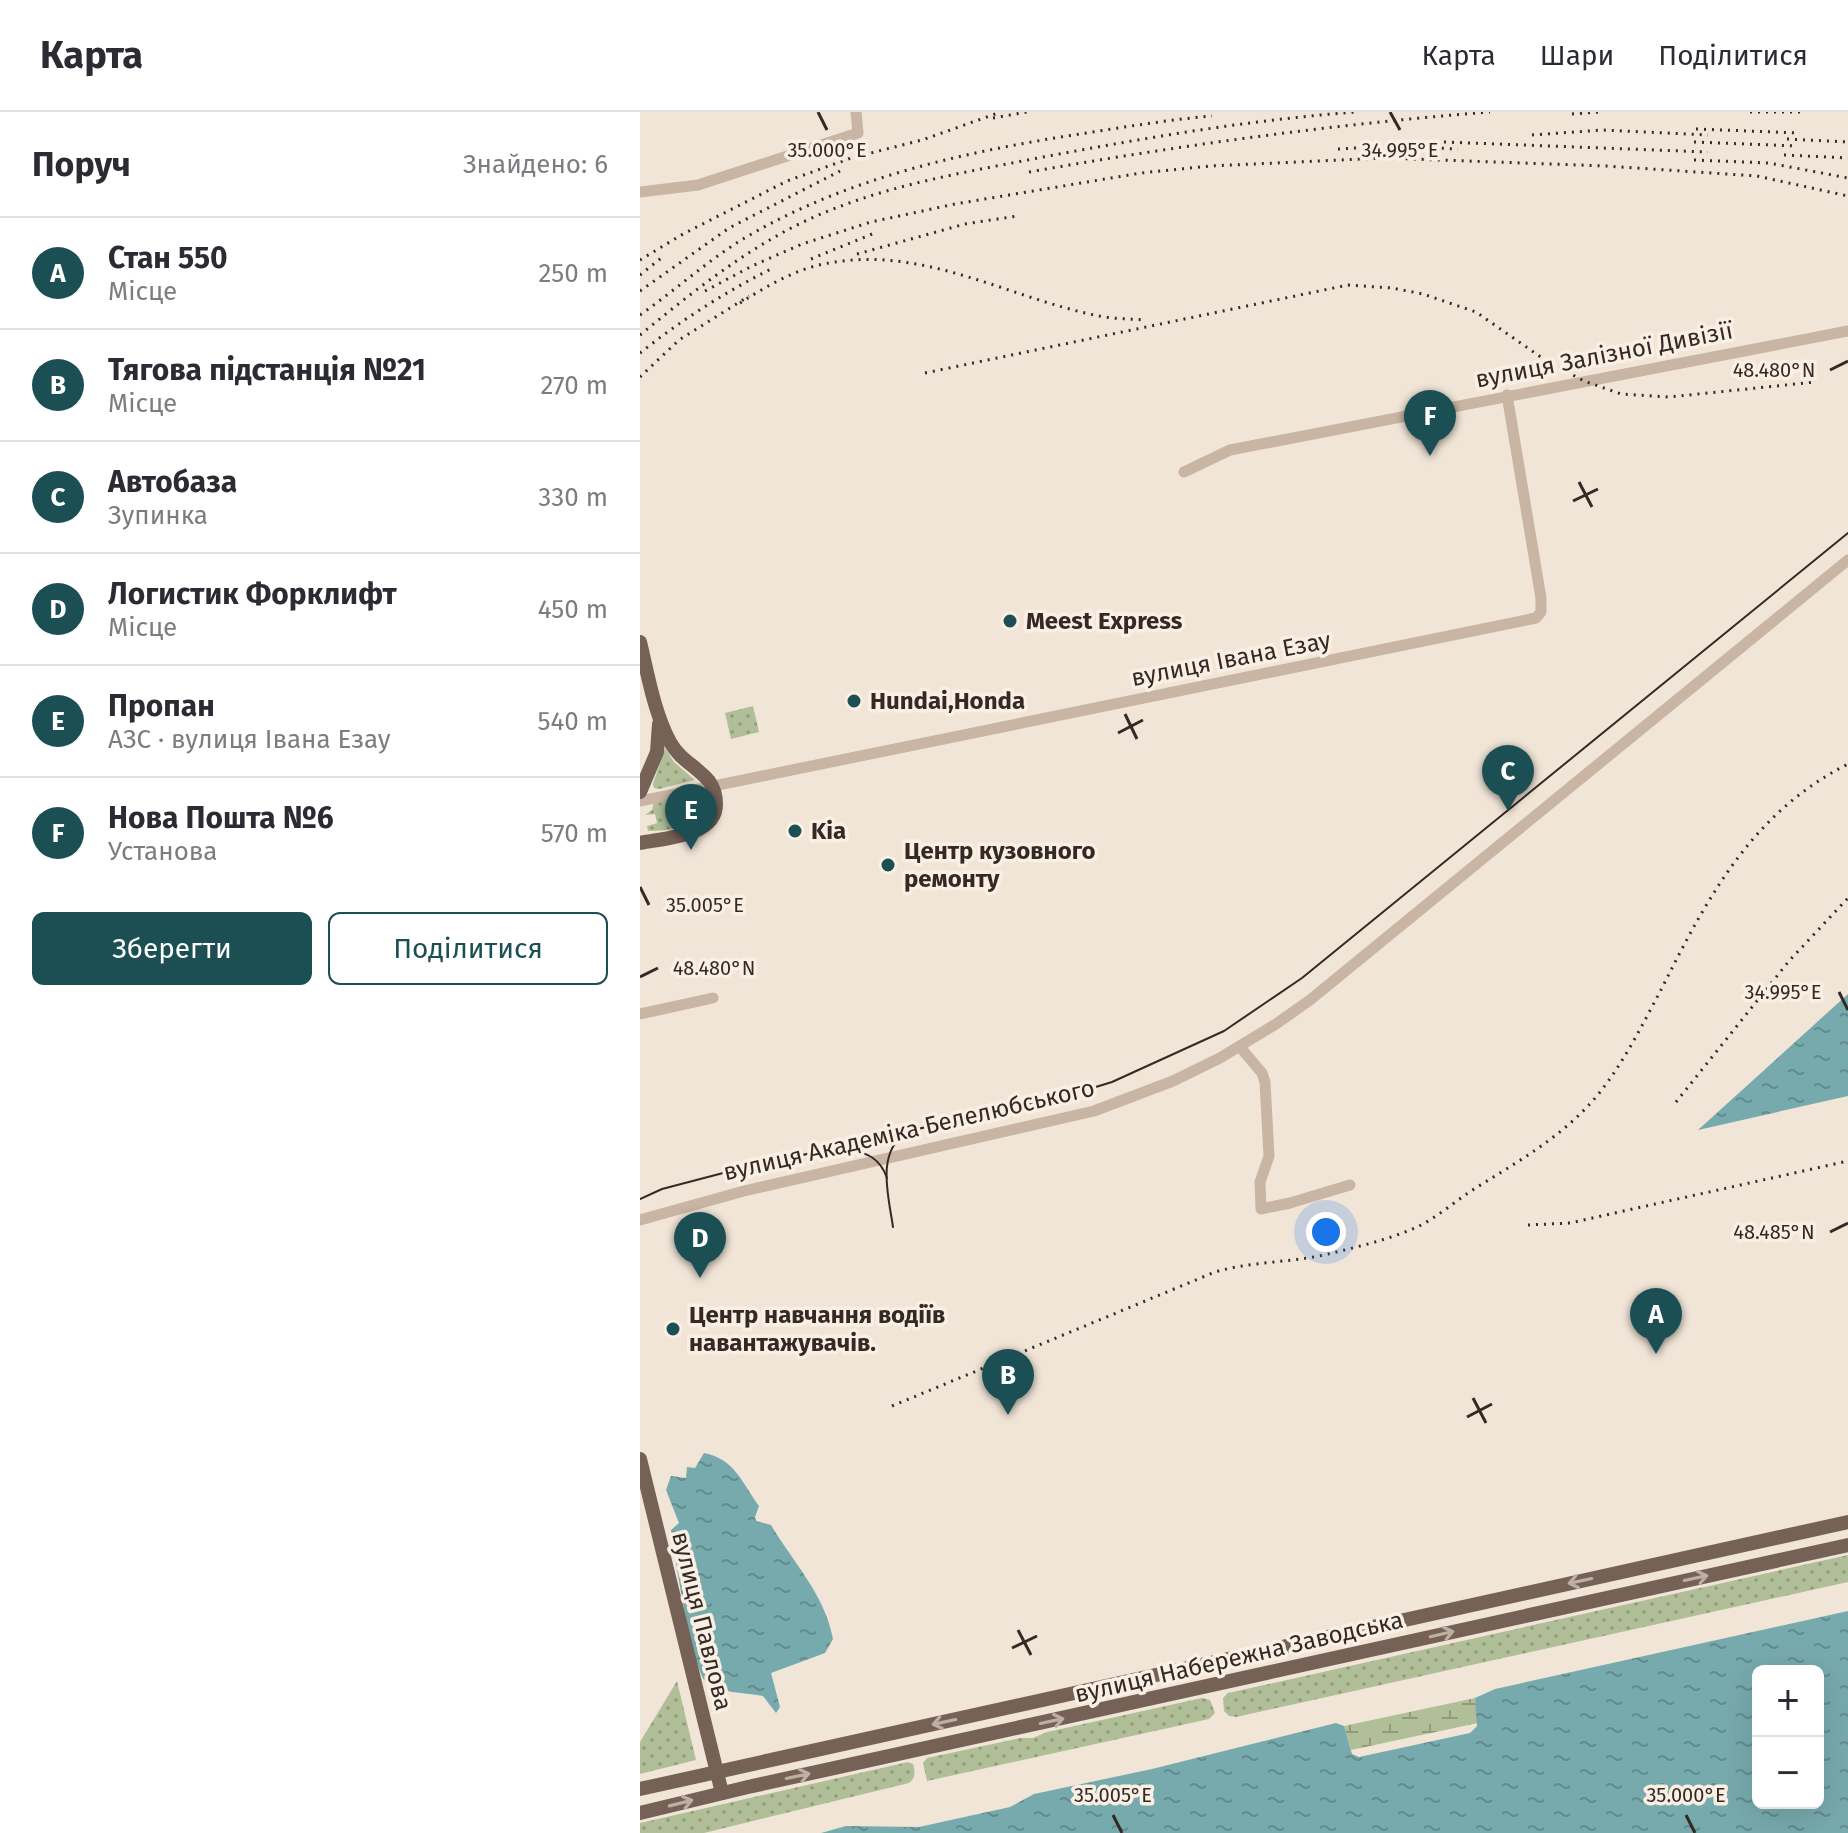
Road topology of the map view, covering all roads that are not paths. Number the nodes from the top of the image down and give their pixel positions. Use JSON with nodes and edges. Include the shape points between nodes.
{"nodes":[{"id":1,"x":856,"y":112,"type":"edge"},
{"id":2,"x":640,"y":192,"type":"edge"},
{"id":3,"x":1848,"y":331,"type":"edge"},
{"id":4,"x":1507,"y":395,"type":"junction"},
{"id":5,"x":1184,"y":472,"type":"dead end"},
{"id":6,"x":1848,"y":560,"type":"edge"},
{"id":7,"x":641,"y":645,"type":"edge"},
{"id":8,"x":658,"y":715,"type":"junction"},
{"id":9,"x":712,"y":786,"type":"junction"},
{"id":10,"x":640,"y":792,"type":"edge"},
{"id":11,"x":640,"y":801,"type":"edge"},
{"id":12,"x":640,"y":843,"type":"edge"},
{"id":13,"x":713,"y":998,"type":"dead end"},
{"id":14,"x":640,"y":1014,"type":"edge"},
{"id":15,"x":1240,"y":1047,"type":"junction"},
{"id":16,"x":1350,"y":1185,"type":"dead end"},
{"id":17,"x":640,"y":1217,"type":"edge"},
{"id":18,"x":640,"y":1459,"type":"edge"},
{"id":19,"x":1848,"y":1522,"type":"edge"},
{"id":20,"x":1848,"y":1545,"type":"edge"},
{"id":21,"x":716,"y":1771,"type":"junction"},
{"id":22,"x":640,"y":1789,"type":"edge"},
{"id":23,"x":722,"y":1793,"type":"junction"},
{"id":24,"x":640,"y":1813,"type":"edge"}],
"edges":[{"from":1,"to":2,"type":"street","via":[[858,133],[698,185]]},
{"from":3,"to":4,"type":"street","name":"вулиця Залізної Дивізії"},
{"from":4,"to":5,"type":"street","name":"вулиця Залізної Дивізії","via":[[1230,450]]},
{"from":4,"to":9,"type":"street","name":"вулиця Івана Езау","via":[[1541,598],[1536,618]]},
{"from":6,"to":15,"type":"street","name":"вулиця Академіка Белелюбського","via":[[1310,1000]]},
{"from":7,"to":8,"type":"main road"},
{"from":8,"to":9,"type":"main road","via":[[681,759]]},
{"from":8,"to":10,"type":"main road","via":[[657,752]]},
{"from":9,"to":11,"type":"street","name":"вулиця Івана Езау"},
{"from":9,"to":12,"type":"main road","via":[[716,808],[707,824]]},
{"from":13,"to":14,"type":"street"},
{"from":15,"to":16,"type":"street","via":[[1265,1082],[1269,1156],[1260,1182],[1261,1209]]},
{"from":15,"to":17,"type":"street","name":"вулиця Академіка Белелюбського","via":[[1173,1081],[1094,1111]]},
{"from":18,"to":21,"type":"main road","name":"вулиця Павлова"},
{"from":19,"to":21,"type":"main road","name":"вулиця Набережна Заводська","one_way":true},
{"from":23,"to":20,"type":"main road","name":"вулиця Набережна Заводська","one_way":true},
{"from":21,"to":22,"type":"main road","name":"вулиця Набережна Заводська"},
{"from":21,"to":23,"type":"main road","name":"вулиця Павлова"},
{"from":24,"to":23,"type":"main road","name":"вулиця Набережна Заводська","one_way":true}]}
